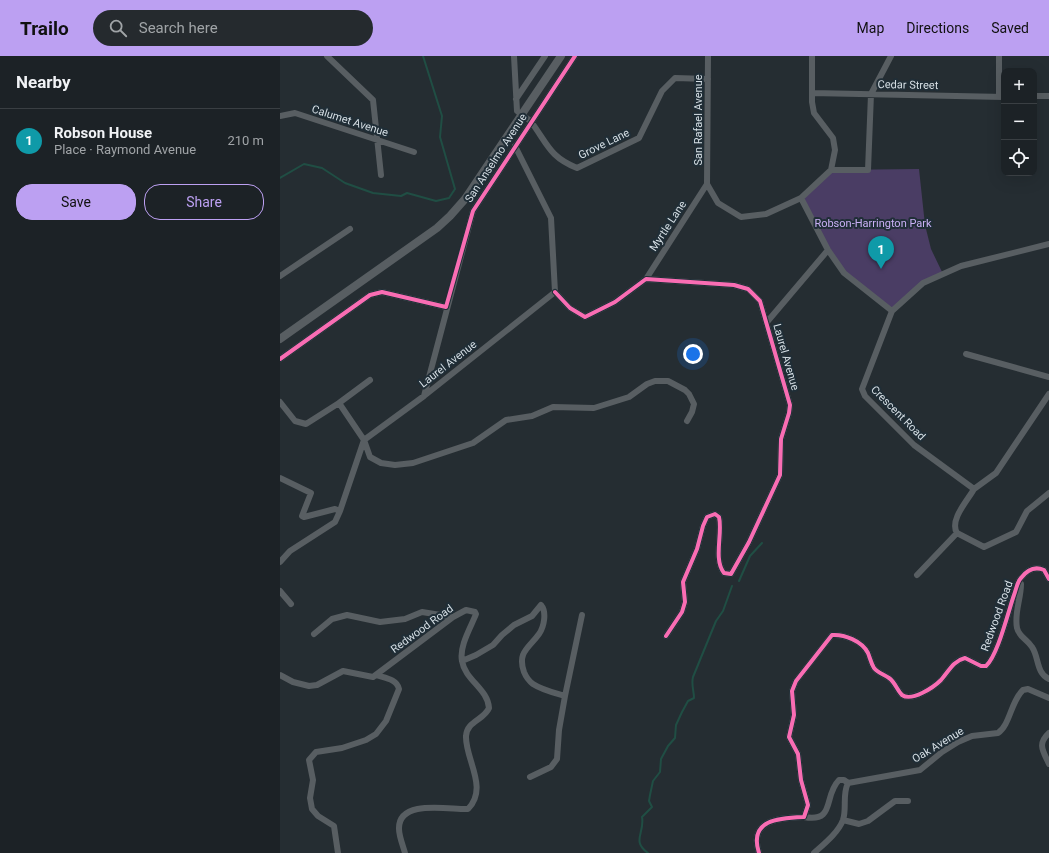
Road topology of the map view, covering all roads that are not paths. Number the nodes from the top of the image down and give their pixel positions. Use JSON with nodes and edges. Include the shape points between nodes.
{"nodes":[{"id":1,"x":327,"y":56,"type":"edge"},
{"id":2,"x":514,"y":56,"type":"edge"},
{"id":3,"x":545,"y":56,"type":"edge"},
{"id":4,"x":561,"y":56,"type":"edge"},
{"id":5,"x":575,"y":56,"type":"edge"},
{"id":6,"x":708,"y":56,"type":"edge"},
{"id":7,"x":812,"y":56,"type":"edge"},
{"id":8,"x":891,"y":56,"type":"edge"},
{"id":9,"x":999,"y":56,"type":"edge"},
{"id":10,"x":708,"y":79,"type":"junction"},
{"id":11,"x":812,"y":93,"type":"junction"},
{"id":12,"x":871,"y":94,"type":"junction"},
{"id":13,"x":1037,"y":96,"type":"edge"},
{"id":14,"x":1049,"y":96,"type":"edge"},
{"id":15,"x":1001,"y":97,"type":"edge"},
{"id":16,"x":516,"y":99,"type":"junction"},
{"id":17,"x":522,"y":115,"type":"junction"},
{"id":18,"x":280,"y":116,"type":"edge"},
{"id":19,"x":531,"y":122,"type":"junction"},
{"id":20,"x":378,"y":141,"type":"junction"},
{"id":21,"x":515,"y":146,"type":"junction"},
{"id":22,"x":414,"y":152,"type":"dead end"},
{"id":23,"x":831,"y":170,"type":"junction"},
{"id":24,"x":381,"y":175,"type":"dead end"},
{"id":25,"x":707,"y":184,"type":"junction"},
{"id":26,"x":801,"y":198,"type":"junction"},
{"id":27,"x":350,"y":229,"type":"dead end"},
{"id":28,"x":1049,"y":244,"type":"edge"},
{"id":29,"x":828,"y":250,"type":"junction"},
{"id":30,"x":280,"y":276,"type":"edge"},
{"id":31,"x":646,"y":279,"type":"junction"},
{"id":32,"x":555,"y":292,"type":"junction"},
{"id":33,"x":446,"y":306,"type":"junction"},
{"id":34,"x":892,"y":311,"type":"junction"},
{"id":35,"x":766,"y":322,"type":"junction"},
{"id":36,"x":280,"y":339,"type":"edge"},
{"id":37,"x":966,"y":354,"type":"dead end"},
{"id":38,"x":280,"y":359,"type":"edge"},
{"id":39,"x":1049,"y":377,"type":"edge"},
{"id":40,"x":370,"y":380,"type":"dead end"},
{"id":41,"x":1049,"y":394,"type":"edge"},
{"id":42,"x":424,"y":396,"type":"junction"},
{"id":43,"x":280,"y":402,"type":"edge"},
{"id":44,"x":339,"y":403,"type":"junction"},
{"id":45,"x":687,"y":421,"type":"dead end"},
{"id":46,"x":364,"y":440,"type":"junction"},
{"id":47,"x":280,"y":478,"type":"edge"},
{"id":48,"x":974,"y":489,"type":"junction"},
{"id":49,"x":1049,"y":493,"type":"edge"},
{"id":50,"x":340,"y":511,"type":"junction"},
{"id":51,"x":957,"y":533,"type":"junction"},
{"id":52,"x":280,"y":562,"type":"edge"},
{"id":53,"x":917,"y":575,"type":"dead end"},
{"id":54,"x":1020,"y":578,"type":"junction"},
{"id":55,"x":1049,"y":579,"type":"edge"},
{"id":56,"x":280,"y":591,"type":"edge"},
{"id":57,"x":291,"y":604,"type":"dead end"},
{"id":58,"x":582,"y":615,"type":"dead end"},
{"id":59,"x":453,"y":617,"type":"junction"},
{"id":60,"x":314,"y":634,"type":"dead end"},
{"id":61,"x":666,"y":636,"type":"dead end"},
{"id":62,"x":462,"y":661,"type":"junction"},
{"id":63,"x":280,"y":675,"type":"edge"},
{"id":64,"x":376,"y":675,"type":"junction"},
{"id":65,"x":1049,"y":679,"type":"edge"},
{"id":66,"x":565,"y":696,"type":"junction"},
{"id":67,"x":1049,"y":698,"type":"edge"},
{"id":68,"x":1049,"y":733,"type":"edge"},
{"id":69,"x":1049,"y":764,"type":"edge"},
{"id":70,"x":530,"y":777,"type":"dead end"},
{"id":71,"x":848,"y":783,"type":"junction"},
{"id":72,"x":908,"y":801,"type":"dead end"},
{"id":73,"x":804,"y":817,"type":"junction"},
{"id":74,"x":843,"y":820,"type":"junction"},
{"id":75,"x":338,"y":853,"type":"edge"},
{"id":76,"x":405,"y":853,"type":"edge"},
{"id":77,"x":759,"y":853,"type":"edge"},
{"id":78,"x":814,"y":853,"type":"edge"}],
"edges":[{"from":1,"to":20,"type":"street","via":[[373,100]]},
{"from":2,"to":16,"type":"street"},
{"from":3,"to":16,"type":"street"},
{"from":4,"to":17,"type":"main road"},
{"from":5,"to":19,"type":"street","name":"San Anselmo Avenue"},
{"from":6,"to":10,"type":"street","name":"San Rafael Avenue"},
{"from":7,"to":11,"type":"street"},
{"from":8,"to":12,"type":"street"},
{"from":9,"to":15,"type":"street"},
{"from":10,"to":19,"type":"street","name":"Grove Lane","via":[[675,78],[662,91],[638,138],[577,168],[563,163],[554,156]]},
{"from":10,"to":25,"type":"street","name":"San Rafael Avenue"},
{"from":11,"to":12,"type":"street","name":"Cedar Street"},
{"from":11,"to":23,"type":"street","via":[[814,113],[834,138],[835,150]]},
{"from":12,"to":15,"type":"street","name":"Cedar Street"},
{"from":12,"to":23,"type":"street","via":[[868,170]]},
{"from":13,"to":14,"type":"street"},
{"from":16,"to":17,"type":"street","via":[[517,111]]},
{"from":17,"to":19,"type":"street","name":"Grove Lane"},
{"from":17,"to":36,"type":"main road","via":[[465,199],[450,216],[437,228]]},
{"from":18,"to":20,"type":"street","name":"Calumet Avenue","via":[[295,113]]},
{"from":19,"to":21,"type":"street","name":"San Anselmo Avenue"},
{"from":20,"to":22,"type":"street","name":"Calumet Avenue"},
{"from":20,"to":24,"type":"street"},
{"from":21,"to":32,"type":"street","via":[[551,218]]},
{"from":21,"to":33,"type":"street","name":"San Anselmo Avenue","via":[[472,211]]},
{"from":23,"to":26,"type":"street"},
{"from":25,"to":26,"type":"street","via":[[718,203],[741,217],[766,214]]},
{"from":25,"to":31,"type":"street","name":"Myrtle Lane"},
{"from":26,"to":29,"type":"street"},
{"from":27,"to":30,"type":"street"},
{"from":28,"to":34,"type":"street","name":"Crescent Road","via":[[961,266],[923,283]]},
{"from":29,"to":34,"type":"street","via":[[844,273]]},
{"from":29,"to":35,"type":"street"},
{"from":31,"to":32,"type":"street","via":[[615,302],[585,317],[570,308]]},
{"from":31,"to":35,"type":"street","name":"Laurel Avenue","via":[[742,287],[757,297]]},
{"from":32,"to":42,"type":"street","name":"Laurel Avenue"},
{"from":33,"to":38,"type":"street","via":[[382,292],[370,295]]},
{"from":33,"to":42,"type":"street","name":"San Anselmo Avenue"},
{"from":34,"to":48,"type":"street","name":"Crescent Road","via":[[862,392],[908,439]]},
{"from":35,"to":61,"type":"street","name":"Laurel Avenue","via":[[790,405],[781,439],[780,475],[731,574],[724,573],[721,566],[719,517],[715,514],[707,517],[683,582],[682,612]]},
{"from":37,"to":39,"type":"street"},
{"from":40,"to":44,"type":"street"},
{"from":41,"to":48,"type":"street","via":[[996,472]]},
{"from":42,"to":46,"type":"street","name":"Laurel Avenue"},
{"from":43,"to":44,"type":"street","via":[[295,421],[306,424]]},
{"from":44,"to":46,"type":"street"},
{"from":45,"to":46,"type":"street","via":[[694,404],[690,394],[661,380],[647,384],[629,397],[594,408],[553,407],[532,416],[506,420],[473,443],[414,464],[395,465],[375,460],[366,450]]},
{"from":46,"to":50,"type":"street"},
{"from":47,"to":50,"type":"street","via":[[311,493],[302,516],[335,509]]},
{"from":48,"to":51,"type":"street","via":[[955,523]]},
{"from":49,"to":51,"type":"street","via":[[1027,511],[1016,532],[984,547]]},
{"from":50,"to":52,"type":"street","via":[[335,522],[290,551]]},
{"from":51,"to":53,"type":"street"},
{"from":54,"to":55,"type":"street","via":[[1031,569],[1038,568],[1044,570]]},
{"from":54,"to":65,"type":"street","via":[[1017,628],[1020,635],[1033,648],[1044,677]]},
{"from":54,"to":73,"type":"street","name":"Redwood Road","via":[[990,663],[981,666],[965,658],[958,660],[940,681],[914,696],[906,697],[901,694],[893,682],[875,669],[860,643],[838,634],[832,634],[826,640],[796,681],[792,691],[794,715],[789,737],[798,754],[808,806]]},
{"from":56,"to":57,"type":"street"},
{"from":58,"to":66,"type":"street"},
{"from":59,"to":60,"type":"street","via":[[422,612],[405,619],[380,622],[347,615],[332,619]]},
{"from":59,"to":62,"type":"street","name":"Redwood Road","via":[[466,610],[476,614],[462,652]]},
{"from":59,"to":64,"type":"street","name":"Redwood Road"},
{"from":62,"to":66,"type":"street","via":[[493,645],[514,625],[527,620],[541,605],[545,612],[542,628],[540,634],[526,649],[523,669],[529,681],[535,685]]},
{"from":62,"to":76,"type":"street","via":[[466,672],[481,689],[489,704],[487,712],[471,725],[466,735],[476,779],[474,800],[468,809],[432,807],[407,812],[399,828]]},
{"from":63,"to":64,"type":"street","via":[[290,681],[309,686],[317,685],[343,671],[370,678]]},
{"from":64,"to":75,"type":"street","via":[[394,681],[399,689],[382,728],[366,740],[316,752],[309,760],[313,780],[311,804],[315,813],[334,826]]},
{"from":66,"to":70,"type":"street","via":[[557,759],[551,767]]},
{"from":67,"to":71,"type":"street","name":"Oak Avenue","via":[[1028,689],[1023,690],[1014,701],[1006,722],[998,733],[972,736],[958,742],[920,770]]},
{"from":68,"to":69,"type":"street","via":[[1041,742],[1041,746]]},
{"from":71,"to":73,"type":"street","via":[[839,780],[834,785],[826,812],[820,817]]},
{"from":71,"to":74,"type":"street","via":[[845,789]]},
{"from":72,"to":74,"type":"street","via":[[895,801],[868,822],[859,824]]},
{"from":73,"to":77,"type":"street","via":[[777,818],[765,824],[757,837]]},
{"from":74,"to":78,"type":"street","via":[[836,832]]}]}
